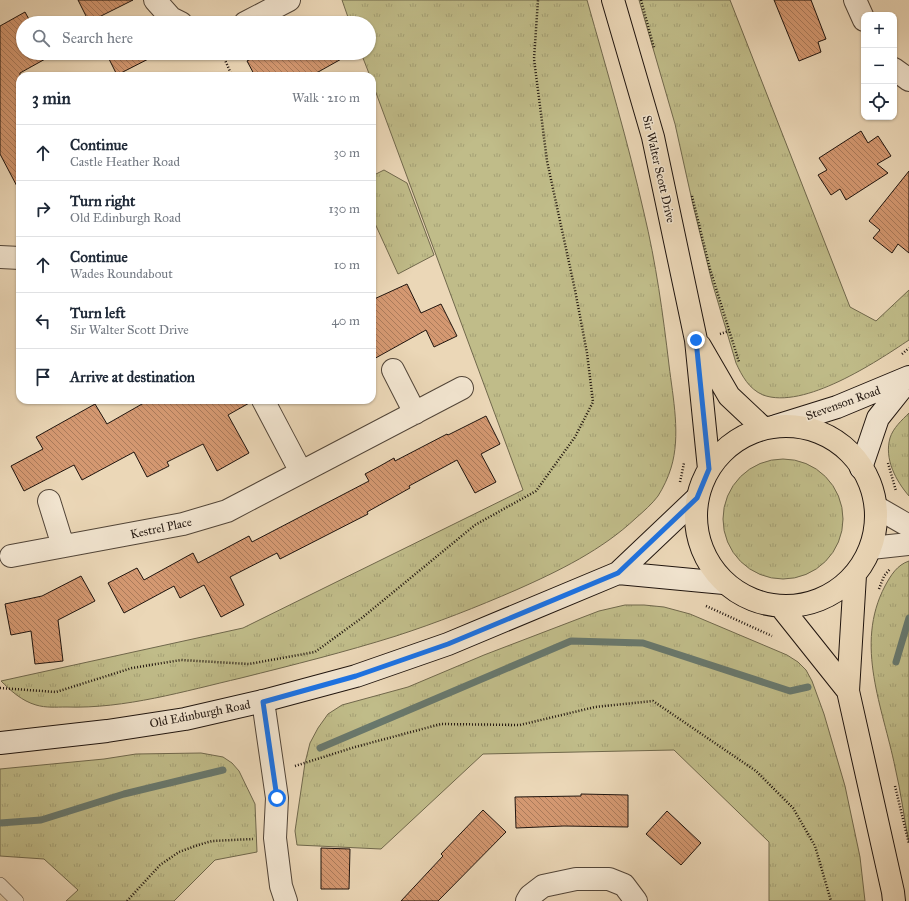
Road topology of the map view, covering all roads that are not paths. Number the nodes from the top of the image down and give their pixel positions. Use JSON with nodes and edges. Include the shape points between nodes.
{"nodes":[{"id":1,"x":155,"y":0,"type":"edge"},
{"id":2,"x":288,"y":0,"type":"edge"},
{"id":3,"x":613,"y":0,"type":"edge"},
{"id":4,"x":855,"y":0,"type":"edge"},
{"id":5,"x":861,"y":13,"type":"edge"},
{"id":6,"x":169,"y":16,"type":"edge"},
{"id":7,"x":258,"y":16,"type":"edge"},
{"id":8,"x":897,"y":71,"type":"edge"},
{"id":9,"x":909,"y":80,"type":"edge"},
{"id":10,"x":0,"y":257,"type":"edge"},
{"id":11,"x":16,"y":258,"type":"edge"},
{"id":12,"x":696,"y":340,"type":"junction"},
{"id":13,"x":393,"y":370,"type":"dead end"},
{"id":14,"x":909,"y":378,"type":"edge"},
{"id":15,"x":462,"y":388,"type":"dead end"},
{"id":16,"x":265,"y":404,"type":"edge"},
{"id":17,"x":415,"y":413,"type":"junction"},
{"id":18,"x":769,"y":427,"type":"junction"},
{"id":19,"x":861,"y":468,"type":"junction"},
{"id":20,"x":709,"y":469,"type":"junction"},
{"id":21,"x":301,"y":472,"type":"junction"},
{"id":22,"x":697,"y":498,"type":"junction"},
{"id":23,"x":49,"y":501,"type":"dead end"},
{"id":24,"x":876,"y":507,"type":"junction"},
{"id":25,"x":909,"y":526,"type":"edge"},
{"id":26,"x":909,"y":544,"type":"edge"},
{"id":27,"x":63,"y":546,"type":"junction"},
{"id":28,"x":871,"y":548,"type":"junction"},
{"id":29,"x":11,"y":556,"type":"dead end"},
{"id":30,"x":618,"y":573,"type":"junction"},
{"id":31,"x":855,"y":575,"type":"junction"},
{"id":32,"x":724,"y":583,"type":"junction"},
{"id":33,"x":781,"y":607,"type":"junction"},
{"id":34,"x":848,"y":690,"type":"junction"},
{"id":35,"x":263,"y":702,"type":"junction"},
{"id":36,"x":0,"y":744,"type":"edge"},
{"id":37,"x":0,"y":884,"type":"edge"},
{"id":38,"x":17,"y":901,"type":"edge"},
{"id":39,"x":286,"y":901,"type":"edge"},
{"id":40,"x":527,"y":901,"type":"edge"},
{"id":41,"x":636,"y":901,"type":"edge"},
{"id":42,"x":894,"y":901,"type":"edge"}],
"edges":[{"from":1,"to":6,"type":"street"},
{"from":2,"to":7,"type":"street"},
{"from":3,"to":12,"type":"main road","name":"Sir Walter Scott Drive","via":[[653,137]]},
{"from":4,"to":5,"type":"street"},
{"from":8,"to":9,"type":"street"},
{"from":10,"to":11,"type":"street"},
{"from":12,"to":18,"type":"main road","name":"Sir Walter Scott Drive","via":[[729,396]]},
{"from":12,"to":20,"type":"main road","name":"Sir Walter Scott Drive"},
{"from":13,"to":17,"type":"street"},
{"from":14,"to":18,"type":"street","name":"Stevenson Road","via":[[837,407]]},
{"from":14,"to":19,"type":"street","name":"Stevenson Road","via":[[878,418]]},
{"from":15,"to":17,"type":"street","name":"Kestrel Place"},
{"from":16,"to":21,"type":"street"},
{"from":17,"to":21,"type":"street","name":"Kestrel Place"},
{"from":18,"to":19,"type":"main road","via":[[810,429],[839,442]]},
{"from":18,"to":20,"type":"main road","via":[[744,436],[719,455]]},
{"from":19,"to":24,"type":"main road"},
{"from":20,"to":22,"type":"main road"},
{"from":21,"to":27,"type":"street","name":"Kestrel Place","via":[[227,511],[205,518]]},
{"from":22,"to":30,"type":"street","name":"Old Edinburgh Road"},
{"from":22,"to":32,"type":"main road","via":[[699,541],[713,569]]},
{"from":23,"to":27,"type":"street"},
{"from":24,"to":25,"type":"street"},
{"from":24,"to":28,"type":"main road"},
{"from":26,"to":28,"type":"street"},
{"from":27,"to":29,"type":"street","name":"Kestrel Place"},
{"from":28,"to":31,"type":"main road"},
{"from":30,"to":32,"type":"street","name":"Old Edinburgh Road"},
{"from":30,"to":35,"type":"street","name":"Old Edinburgh Road","via":[[448,644],[356,676]]},
{"from":31,"to":33,"type":"main road","via":[[831,595],[812,603]]},
{"from":31,"to":34,"type":"main road"},
{"from":32,"to":33,"type":"main road","via":[[751,600]]},
{"from":33,"to":34,"type":"main road"},
{"from":34,"to":42,"type":"main road"},
{"from":35,"to":36,"type":"street","name":"Old Edinburgh Road","via":[[185,719]]},
{"from":35,"to":39,"type":"street","via":[[277,798],[275,838],[281,886]]},
{"from":37,"to":38,"type":"lane"},
{"from":40,"to":41,"type":"street","via":[[543,886],[576,879],[610,879],[624,885]]}]}
